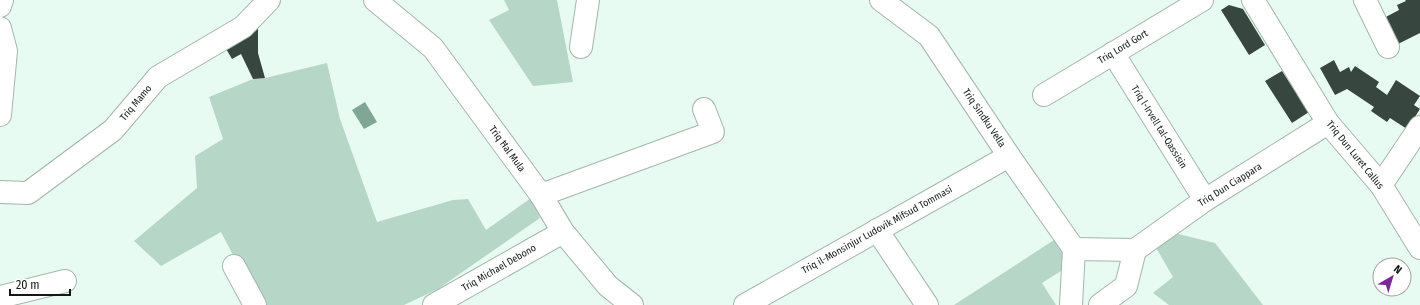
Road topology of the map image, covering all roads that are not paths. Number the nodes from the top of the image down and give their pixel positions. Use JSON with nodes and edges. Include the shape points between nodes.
{"nodes":[{"id":1,"x":2,"y":0,"type":"edge"},
{"id":2,"x":269,"y":0,"type":"edge"},
{"id":3,"x":375,"y":0,"type":"edge"},
{"id":4,"x":588,"y":0,"type":"edge"},
{"id":5,"x":881,"y":0,"type":"edge"},
{"id":6,"x":1202,"y":0,"type":"edge"},
{"id":7,"x":1253,"y":0,"type":"edge"},
{"id":8,"x":1365,"y":0,"type":"edge"},
{"id":9,"x":0,"y":6,"type":"edge"},
{"id":10,"x":0,"y":28,"type":"edge"},
{"id":11,"x":582,"y":47,"type":"dead end"},
{"id":12,"x":1388,"y":47,"type":"dead end"},
{"id":13,"x":1113,"y":53,"type":"junction"},
{"id":14,"x":1044,"y":95,"type":"dead end"},
{"id":15,"x":704,"y":109,"type":"dead end"},
{"id":16,"x":0,"y":115,"type":"edge"},
{"id":17,"x":1328,"y":123,"type":"junction"},
{"id":18,"x":1420,"y":127,"type":"edge"},
{"id":19,"x":1009,"y":156,"type":"junction"},
{"id":20,"x":1381,"y":185,"type":"junction"},
{"id":21,"x":0,"y":192,"type":"edge"},
{"id":22,"x":541,"y":195,"type":"junction"},
{"id":23,"x":1205,"y":200,"type":"junction"},
{"id":24,"x":877,"y":230,"type":"junction"},
{"id":25,"x":563,"y":232,"type":"junction"},
{"id":26,"x":1420,"y":248,"type":"edge"},
{"id":27,"x":1074,"y":249,"type":"junction"},
{"id":28,"x":1134,"y":250,"type":"junction"},
{"id":29,"x":234,"y":266,"type":"dead end"},
{"id":30,"x":65,"y":281,"type":"dead end"},
{"id":31,"x":0,"y":297,"type":"edge"},
{"id":32,"x":255,"y":305,"type":"edge"},
{"id":33,"x":434,"y":305,"type":"edge"},
{"id":34,"x":632,"y":305,"type":"edge"},
{"id":35,"x":745,"y":305,"type":"edge"},
{"id":36,"x":927,"y":305,"type":"edge"},
{"id":37,"x":1070,"y":305,"type":"edge"},
{"id":38,"x":1100,"y":305,"type":"edge"}],
"edges":[{"from":1,"to":9,"type":"street"},
{"from":2,"to":21,"type":"street","name":"Triq Mamo","via":[[244,28],[158,77],[113,130],[28,193]]},
{"from":3,"to":22,"type":"street","name":"Triq Ħal Mula","via":[[432,48]]},
{"from":4,"to":11,"type":"street"},
{"from":5,"to":19,"type":"street","name":"Triq Sindku Vella","via":[[929,36]]},
{"from":6,"to":13,"type":"street","name":"Triq Lord Gort"},
{"from":7,"to":17,"type":"street","name":"Triq Dun Luret Callus"},
{"from":8,"to":12,"type":"street"},
{"from":10,"to":16,"type":"street","via":[[6,51]]},
{"from":13,"to":14,"type":"street","name":"Triq Lord Gort"},
{"from":13,"to":23,"type":"street","name":"Triq l-Irvell tal-Qassisin"},
{"from":15,"to":22,"type":"street","via":[[713,132]]},
{"from":17,"to":20,"type":"street","name":"Triq Dun Luret Callus"},
{"from":17,"to":23,"type":"street","name":"Triq Dun Ciappara"},
{"from":18,"to":20,"type":"street"},
{"from":19,"to":24,"type":"street","name":"Triq il-Monsinjur Ludovik Mifsud Tommasi"},
{"from":19,"to":27,"type":"street","name":"Triq Sindku Vella"},
{"from":20,"to":26,"type":"street","name":"Triq Dun Luret Callus"},
{"from":22,"to":25,"type":"street","name":"Triq Ħal Mula"},
{"from":23,"to":28,"type":"street","name":"Triq Dun Ciappara"},
{"from":24,"to":35,"type":"street","name":"Triq il-Monsinjur Ludovik Mifsud Tommasi"},
{"from":24,"to":36,"type":"street"},
{"from":25,"to":33,"type":"street","name":"Triq Michael Debono"},
{"from":25,"to":34,"type":"street","name":"Triq Ħal Mula","via":[[608,286]]},
{"from":27,"to":28,"type":"street"},
{"from":27,"to":37,"type":"street"},
{"from":28,"to":38,"type":"street","via":[[1126,286]]},
{"from":29,"to":32,"type":"street"},
{"from":30,"to":31,"type":"street"}]}
